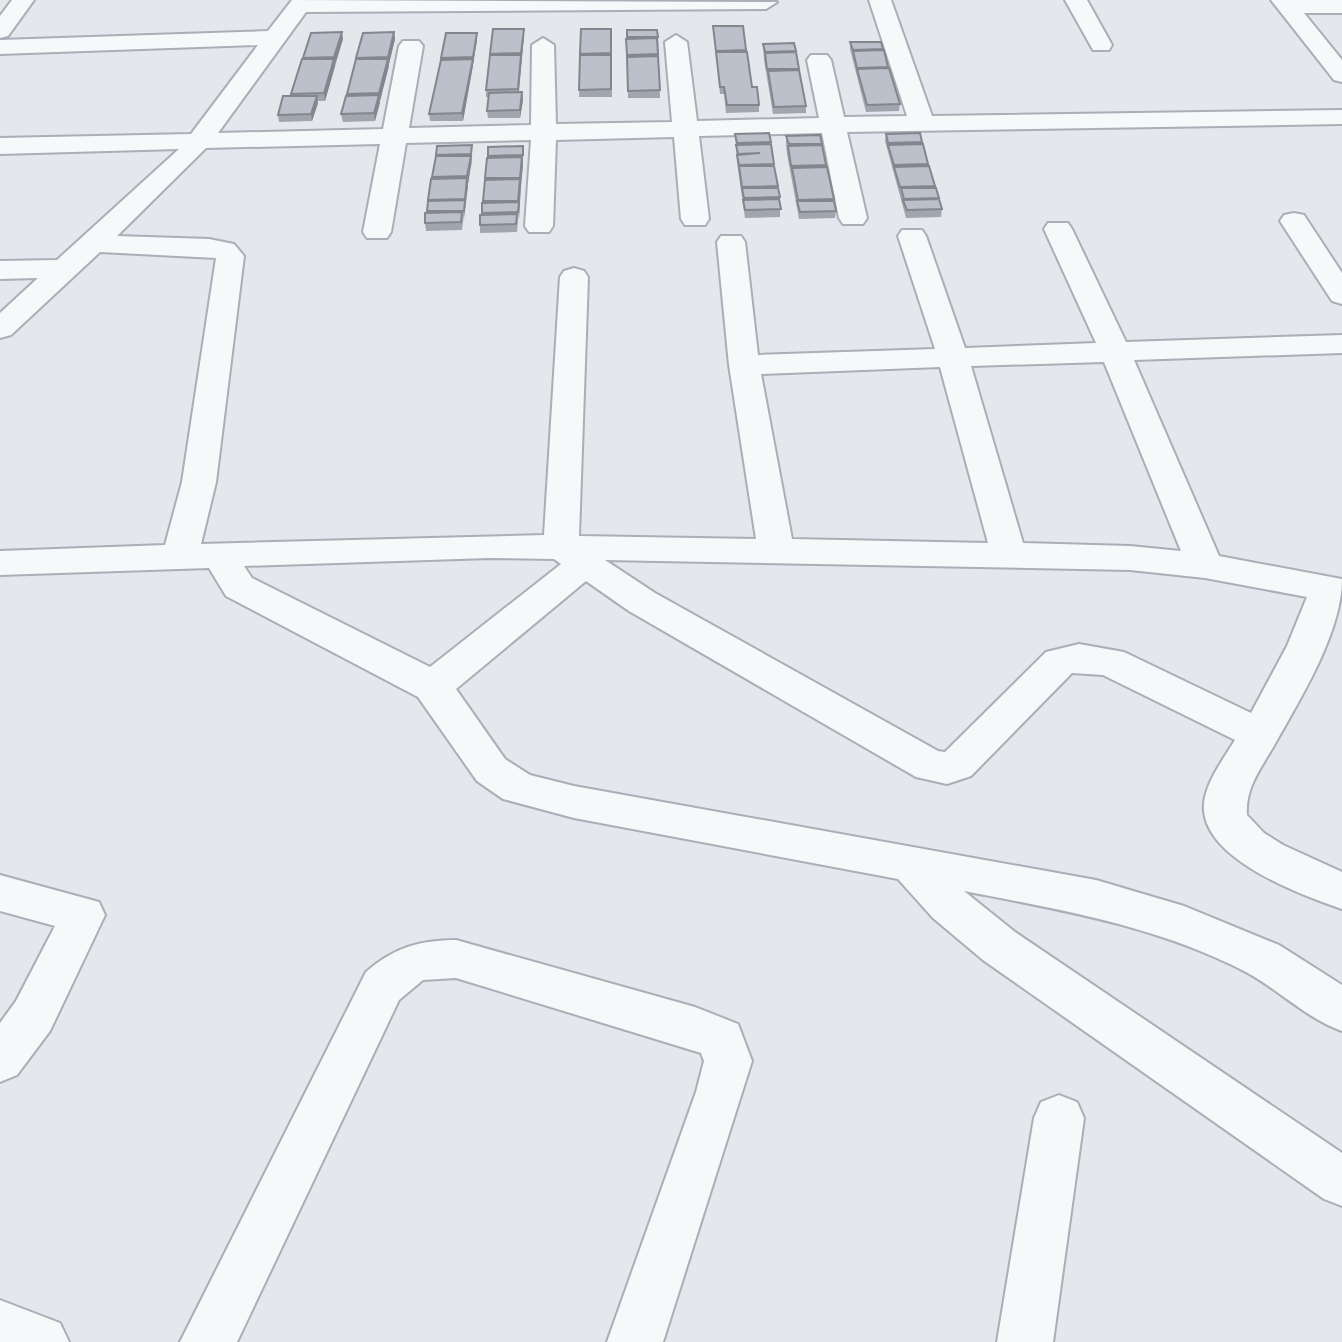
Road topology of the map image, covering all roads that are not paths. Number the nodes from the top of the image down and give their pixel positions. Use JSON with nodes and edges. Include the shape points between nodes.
{"nodes":[{"id":1,"x":23,"y":0,"type":"edge"},
{"id":2,"x":880,"y":0,"type":"edge"},
{"id":3,"x":1076,"y":0,"type":"edge"},
{"id":4,"x":536,"y":1,"type":"edge"},
{"id":5,"x":301,"y":2,"type":"edge"},
{"id":6,"x":403,"y":2,"type":"edge"},
{"id":7,"x":766,"y":2,"type":"dead end"},
{"id":8,"x":1285,"y":4,"type":"edge"},
{"id":9,"x":1342,"y":6,"type":"edge"},
{"id":10,"x":258,"y":19,"type":"dead end"},
{"id":11,"x":98,"y":22,"type":"dead end"},
{"id":12,"x":32,"y":23,"type":"dead end"},
{"id":13,"x":3,"y":27,"type":"edge"},
{"id":14,"x":276,"y":38,"type":"junction"},
{"id":15,"x":676,"y":42,"type":"dead end"},
{"id":16,"x":543,"y":45,"type":"dead end"},
{"id":17,"x":1101,"y":45,"type":"dead end"},
{"id":18,"x":411,"y":46,"type":"dead end"},
{"id":19,"x":0,"y":47,"type":"edge"},
{"id":20,"x":1334,"y":55,"type":"edge"},
{"id":21,"x":819,"y":60,"type":"dead end"},
{"id":22,"x":1342,"y":75,"type":"edge"},
{"id":23,"x":1342,"y":117,"type":"edge"},
{"id":24,"x":922,"y":124,"type":"junction"},
{"id":25,"x":834,"y":125,"type":"junction"},
{"id":26,"x":685,"y":129,"type":"junction"},
{"id":27,"x":544,"y":133,"type":"junction"},
{"id":28,"x":395,"y":136,"type":"junction"},
{"id":29,"x":200,"y":142,"type":"junction"},
{"id":30,"x":0,"y":146,"type":"edge"},
{"id":31,"x":853,"y":218,"type":"dead end"},
{"id":32,"x":695,"y":219,"type":"dead end"},
{"id":33,"x":1294,"y":222,"type":"dead end"},
{"id":34,"x":540,"y":226,"type":"dead end"},
{"id":35,"x":1059,"y":229,"type":"dead end"},
{"id":36,"x":377,"y":232,"type":"dead end"},
{"id":37,"x":912,"y":236,"type":"dead end"},
{"id":38,"x":731,"y":242,"type":"dead end"},
{"id":39,"x":90,"y":243,"type":"junction"},
{"id":40,"x":61,"y":269,"type":"junction"},
{"id":41,"x":0,"y":270,"type":"edge"},
{"id":42,"x":574,"y":277,"type":"dead end"},
{"id":43,"x":1342,"y":295,"type":"edge"},
{"id":44,"x":0,"y":329,"type":"edge"},
{"id":45,"x":1341,"y":346,"type":"edge"},
{"id":46,"x":1115,"y":352,"type":"junction"},
{"id":47,"x":953,"y":358,"type":"junction"},
{"id":48,"x":744,"y":365,"type":"junction"},
{"id":49,"x":776,"y":551,"type":"junction"},
{"id":50,"x":573,"y":555,"type":"junction"},
{"id":51,"x":1009,"y":555,"type":"junction"},
{"id":52,"x":199,"y":556,"type":"junction"},
{"id":53,"x":0,"y":563,"type":"edge"},
{"id":54,"x":1205,"y":566,"type":"junction"},
{"id":55,"x":1335,"y":590,"type":"edge"},
{"id":56,"x":432,"y":687,"type":"junction"},
{"id":57,"x":1260,"y":735,"type":"junction"},
{"id":58,"x":913,"y":866,"type":"junction"},
{"id":59,"x":1342,"y":891,"type":"edge"},
{"id":60,"x":0,"y":893,"type":"edge"},
{"id":61,"x":1342,"y":1010,"type":"edge"},
{"id":62,"x":0,"y":1060,"type":"edge"},
{"id":63,"x":1059,"y":1118,"type":"dead end"},
{"id":64,"x":1342,"y":1182,"type":"edge"},
{"id":65,"x":0,"y":1328,"type":"edge"},
{"id":66,"x":41,"y":1342,"type":"edge"},
{"id":67,"x":208,"y":1342,"type":"edge"},
{"id":68,"x":635,"y":1342,"type":"edge"},
{"id":69,"x":1025,"y":1342,"type":"edge"}],
"edges":[{"from":1,"to":13,"type":"street"},
{"from":2,"to":24,"type":"street"},
{"from":3,"to":17,"type":"street"},
{"from":4,"to":6,"type":"street"},
{"from":4,"to":7,"type":"street"},
{"from":5,"to":6,"type":"street"},
{"from":5,"to":14,"type":"street"},
{"from":8,"to":9,"type":"street"},
{"from":8,"to":20,"type":"street"},
{"from":10,"to":11,"type":"street"},
{"from":12,"to":13,"type":"street"},
{"from":14,"to":19,"type":"street"},
{"from":14,"to":29,"type":"street"},
{"from":15,"to":26,"type":"street"},
{"from":16,"to":27,"type":"street"},
{"from":18,"to":28,"type":"street"},
{"from":20,"to":22,"type":"street"},
{"from":21,"to":25,"type":"street"},
{"from":23,"to":24,"type":"street"},
{"from":24,"to":25,"type":"street"},
{"from":25,"to":26,"type":"street"},
{"from":25,"to":31,"type":"street"},
{"from":26,"to":27,"type":"street"},
{"from":26,"to":32,"type":"street"},
{"from":27,"to":28,"type":"street"},
{"from":27,"to":34,"type":"street"},
{"from":28,"to":29,"type":"street"},
{"from":28,"to":36,"type":"street"},
{"from":29,"to":30,"type":"street"},
{"from":29,"to":39,"type":"street"},
{"from":33,"to":43,"type":"street"},
{"from":35,"to":46,"type":"street"},
{"from":37,"to":47,"type":"street"},
{"from":38,"to":48,"type":"street"},
{"from":39,"to":40,"type":"street"},
{"from":39,"to":52,"type":"street","via":[[209,247],[230,256],[199,482]]},
{"from":40,"to":41,"type":"street"},
{"from":40,"to":44,"type":"street"},
{"from":42,"to":50,"type":"street"},
{"from":45,"to":46,"type":"street"},
{"from":46,"to":47,"type":"street"},
{"from":46,"to":54,"type":"street"},
{"from":47,"to":48,"type":"street"},
{"from":47,"to":51,"type":"street"},
{"from":48,"to":49,"type":"street"},
{"from":49,"to":50,"type":"street"},
{"from":49,"to":51,"type":"street"},
{"from":50,"to":52,"type":"street","via":[[489,546]]},
{"from":50,"to":56,"type":"street"},
{"from":50,"to":57,"type":"street","via":[[642,603],[930,766],[957,765],[1060,662],[1079,658],[1110,662]]},
{"from":51,"to":54,"type":"street","via":[[1130,558]]},
{"from":52,"to":53,"type":"street"},
{"from":52,"to":56,"type":"street","via":[[239,587]]},
{"from":54,"to":55,"type":"street"},
{"from":55,"to":57,"type":"street"},
{"from":56,"to":58,"type":"street","via":[[491,770],[518,788]]},
{"from":57,"to":59,"type":"street","via":[[1225,802],[1224,816],[1231,831],[1262,853]]},
{"from":58,"to":61,"type":"street","via":[[1096,898],[1168,919],[1263,959]]},
{"from":58,"to":64,"type":"street","via":[[949,905],[999,946]]},
{"from":60,"to":62,"type":"street","via":[[83,915],[33,1016]]},
{"from":63,"to":69,"type":"street"},
{"from":65,"to":66,"type":"street"},
{"from":67,"to":68,"type":"street","via":[[382,986],[404,966],[426,959],[456,959],[721,1039],[728,1061],[720,1092]]}]}
